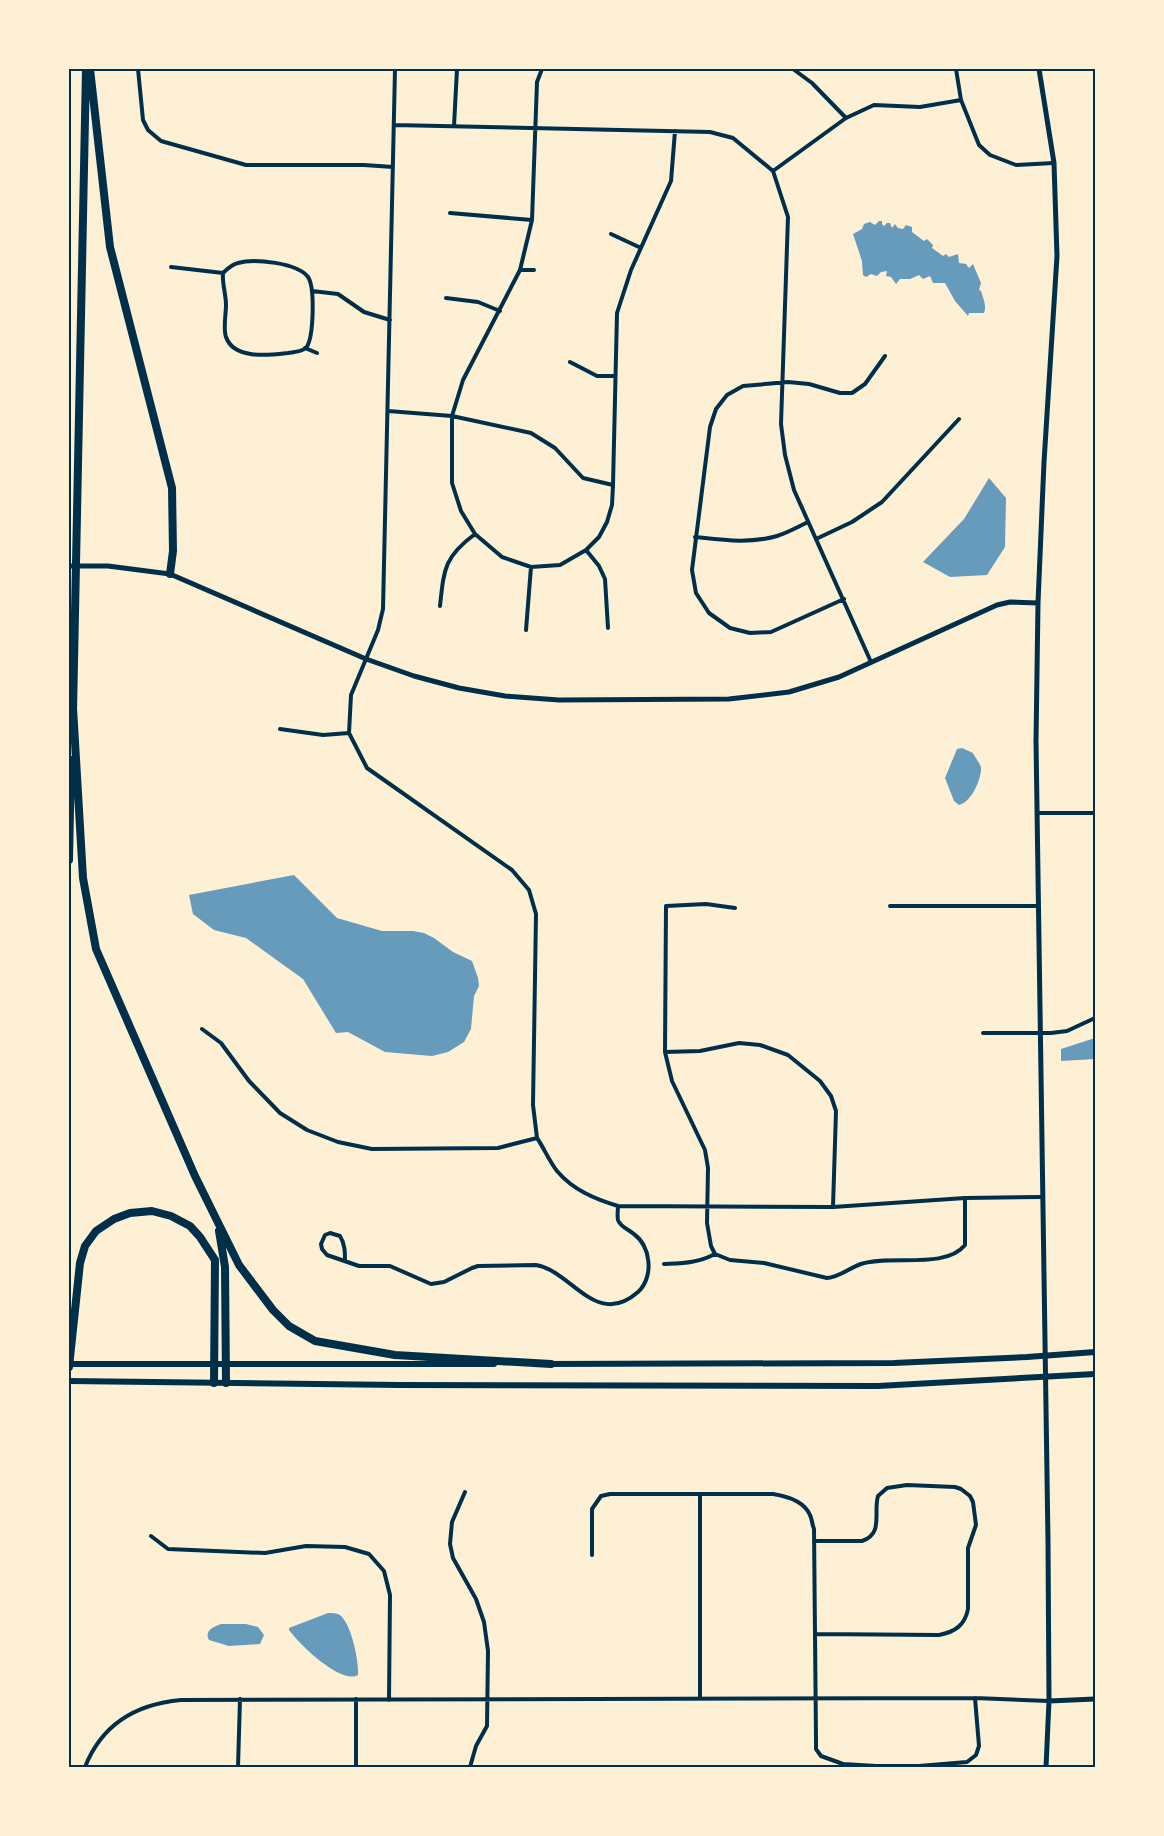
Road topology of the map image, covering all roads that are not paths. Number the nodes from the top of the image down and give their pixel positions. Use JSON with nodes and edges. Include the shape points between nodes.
{"nodes":[{"id":1,"x":88,"y":69,"type":"edge"},
{"id":2,"x":138,"y":69,"type":"edge"},
{"id":3,"x":395,"y":69,"type":"edge"},
{"id":4,"x":457,"y":69,"type":"edge"},
{"id":5,"x":542,"y":69,"type":"edge"},
{"id":6,"x":793,"y":69,"type":"edge"},
{"id":7,"x":956,"y":69,"type":"edge"},
{"id":8,"x":1039,"y":69,"type":"edge"},
{"id":9,"x":962,"y":100,"type":"junction"},
{"id":10,"x":846,"y":118,"type":"junction"},
{"id":11,"x":394,"y":125,"type":"junction"},
{"id":12,"x":454,"y":126,"type":"junction"},
{"id":13,"x":535,"y":128,"type":"junction"},
{"id":14,"x":675,"y":131,"type":"junction"},
{"id":15,"x":1054,"y":164,"type":"junction"},
{"id":16,"x":393,"y":167,"type":"junction"},
{"id":17,"x":773,"y":171,"type":"junction"},
{"id":18,"x":450,"y":213,"type":"dead end"},
{"id":19,"x":532,"y":220,"type":"junction"},
{"id":20,"x":611,"y":234,"type":"dead end"},
{"id":21,"x":641,"y":248,"type":"junction"},
{"id":22,"x":171,"y":267,"type":"dead end"},
{"id":23,"x":520,"y":270,"type":"junction"},
{"id":24,"x":534,"y":270,"type":"dead end"},
{"id":25,"x":223,"y":273,"type":"junction"},
{"id":26,"x":312,"y":291,"type":"junction"},
{"id":27,"x":446,"y":298,"type":"dead end"},
{"id":28,"x":500,"y":310,"type":"junction"},
{"id":29,"x":390,"y":320,"type":"junction"},
{"id":30,"x":305,"y":348,"type":"junction"},
{"id":31,"x":316,"y":353,"type":"dead end"},
{"id":32,"x":885,"y":356,"type":"dead end"},
{"id":33,"x":570,"y":362,"type":"dead end"},
{"id":34,"x":615,"y":376,"type":"junction"},
{"id":35,"x":782,"y":382,"type":"junction"},
{"id":36,"x":388,"y":411,"type":"junction"},
{"id":37,"x":452,"y":416,"type":"junction"},
{"id":38,"x":959,"y":419,"type":"dead end"},
{"id":39,"x":613,"y":484,"type":"junction"},
{"id":40,"x":808,"y":522,"type":"junction"},
{"id":41,"x":475,"y":534,"type":"junction"},
{"id":42,"x":695,"y":537,"type":"junction"},
{"id":43,"x":816,"y":539,"type":"junction"},
{"id":44,"x":586,"y":550,"type":"junction"},
{"id":45,"x":69,"y":566,"type":"edge"},
{"id":46,"x":531,"y":567,"type":"junction"},
{"id":47,"x":170,"y":574,"type":"junction"},
{"id":48,"x":844,"y":599,"type":"junction"},
{"id":49,"x":1038,"y":603,"type":"junction"},
{"id":50,"x":440,"y":606,"type":"dead end"},
{"id":51,"x":608,"y":628,"type":"dead end"},
{"id":52,"x":526,"y":630,"type":"dead end"},
{"id":53,"x":366,"y":659,"type":"junction"},
{"id":54,"x":871,"y":662,"type":"junction"},
{"id":55,"x":73,"y":708,"type":"junction"},
{"id":56,"x":280,"y":729,"type":"dead end"},
{"id":57,"x":349,"y":733,"type":"junction"},
{"id":58,"x":1037,"y":813,"type":"junction"},
{"id":59,"x":1095,"y":813,"type":"edge"},
{"id":60,"x":69,"y":860,"type":"edge"},
{"id":61,"x":890,"y":906,"type":"dead end"},
{"id":62,"x":1038,"y":906,"type":"junction"},
{"id":63,"x":735,"y":908,"type":"dead end"},
{"id":64,"x":1095,"y":1018,"type":"edge"},
{"id":65,"x":202,"y":1029,"type":"dead end"},
{"id":66,"x":983,"y":1033,"type":"dead end"},
{"id":67,"x":1039,"y":1033,"type":"junction"},
{"id":68,"x":665,"y":1052,"type":"junction"},
{"id":69,"x":537,"y":1138,"type":"junction"},
{"id":70,"x":1042,"y":1197,"type":"junction"},
{"id":71,"x":965,"y":1198,"type":"junction"},
{"id":72,"x":618,"y":1206,"type":"junction"},
{"id":73,"x":833,"y":1207,"type":"junction"},
{"id":74,"x":707,"y":1208,"type":"junction"},
{"id":75,"x":217,"y":1221,"type":"junction"},
{"id":76,"x":715,"y":1254,"type":"junction"},
{"id":77,"x":345,"y":1261,"type":"junction"},
{"id":78,"x":664,"y":1264,"type":"dead end"},
{"id":79,"x":1095,"y":1352,"type":"edge"},
{"id":80,"x":1045,"y":1356,"type":"junction"},
{"id":81,"x":214,"y":1364,"type":"junction"},
{"id":82,"x":226,"y":1364,"type":"junction"},
{"id":83,"x":551,"y":1364,"type":"junction"},
{"id":84,"x":69,"y":1365,"type":"edge"},
{"id":85,"x":1095,"y":1374,"type":"edge"},
{"id":86,"x":1045,"y":1377,"type":"junction"},
{"id":87,"x":69,"y":1381,"type":"edge"},
{"id":88,"x":214,"y":1383,"type":"junction"},
{"id":89,"x":226,"y":1383,"type":"junction"},
{"id":90,"x":465,"y":1492,"type":"dead end"},
{"id":91,"x":700,"y":1494,"type":"junction"},
{"id":92,"x":150,"y":1536,"type":"dead end"},
{"id":93,"x":815,"y":1541,"type":"junction"},
{"id":94,"x":592,"y":1555,"type":"dead end"},
{"id":95,"x":815,"y":1634,"type":"junction"},
{"id":96,"x":700,"y":1698,"type":"junction"},
{"id":97,"x":816,"y":1698,"type":"junction"},
{"id":98,"x":975,"y":1698,"type":"junction"},
{"id":99,"x":356,"y":1699,"type":"junction"},
{"id":100,"x":489,"y":1699,"type":"junction"},
{"id":101,"x":1095,"y":1699,"type":"edge"},
{"id":102,"x":240,"y":1700,"type":"junction"},
{"id":103,"x":389,"y":1700,"type":"junction"},
{"id":104,"x":1049,"y":1701,"type":"junction"},
{"id":105,"x":85,"y":1767,"type":"edge"},
{"id":106,"x":238,"y":1767,"type":"edge"},
{"id":107,"x":356,"y":1767,"type":"edge"},
{"id":108,"x":470,"y":1767,"type":"edge"},
{"id":109,"x":1046,"y":1767,"type":"edge"}],
"edges":[{"from":1,"to":47,"type":"highway","via":[[110,247],[172,488]]},
{"from":1,"to":55,"type":"highway"},
{"from":2,"to":16,"type":"street","via":[[143,120],[161,141],[246,165]]},
{"from":3,"to":11,"type":"street"},
{"from":4,"to":12,"type":"street"},
{"from":5,"to":13,"type":"street","via":[[537,82]]},
{"from":6,"to":10,"type":"street"},
{"from":7,"to":9,"type":"street"},
{"from":8,"to":15,"type":"street"},
{"from":9,"to":10,"type":"street","via":[[920,107],[874,105]]},
{"from":9,"to":15,"type":"street","via":[[979,145],[990,155],[1016,165]]},
{"from":10,"to":17,"type":"street"},
{"from":11,"to":12,"type":"street"},
{"from":11,"to":16,"type":"street"},
{"from":12,"to":13,"type":"street"},
{"from":13,"to":14,"type":"street"},
{"from":13,"to":19,"type":"street"},
{"from":14,"to":17,"type":"street","via":[[710,132],[733,138]]},
{"from":14,"to":21,"type":"street","via":[[671,181]]},
{"from":15,"to":49,"type":"street","via":[[1057,256]]},
{"from":16,"to":29,"type":"street"},
{"from":17,"to":35,"type":"street","via":[[788,217]]},
{"from":18,"to":19,"type":"street"},
{"from":19,"to":23,"type":"street"},
{"from":20,"to":21,"type":"street"},
{"from":21,"to":34,"type":"street","via":[[617,313]]},
{"from":22,"to":25,"type":"street"},
{"from":23,"to":24,"type":"street"},
{"from":23,"to":28,"type":"street"},
{"from":25,"to":26,"type":"street","via":[[237,263],[253,261],[290,266],[304,272]]},
{"from":25,"to":30,"type":"street","via":[[226,336],[236,350],[273,355]]},
{"from":26,"to":29,"type":"street","via":[[338,294],[364,312]]},
{"from":26,"to":30,"type":"street","via":[[310,339]]},
{"from":27,"to":28,"type":"street","via":[[478,302]]},
{"from":28,"to":37,"type":"street","via":[[463,380]]},
{"from":29,"to":36,"type":"street"},
{"from":30,"to":31,"type":"street"},
{"from":32,"to":35,"type":"street","via":[[865,384],[852,393]]},
{"from":33,"to":34,"type":"street","via":[[597,376]]},
{"from":34,"to":39,"type":"street"},
{"from":35,"to":40,"type":"street","via":[[785,455]]},
{"from":35,"to":42,"type":"street","via":[[742,386],[716,409],[710,427]]},
{"from":36,"to":37,"type":"street"},
{"from":36,"to":53,"type":"street","via":[[383,609]]},
{"from":37,"to":39,"type":"street","via":[[531,434],[555,448],[582,478]]},
{"from":37,"to":41,"type":"street","via":[[452,483],[461,511]]},
{"from":38,"to":43,"type":"street","via":[[882,502]]},
{"from":39,"to":44,"type":"street","via":[[607,522]]},
{"from":40,"to":42,"type":"street","via":[[755,541]]},
{"from":40,"to":43,"type":"street"},
{"from":41,"to":46,"type":"street","via":[[502,557]]},
{"from":41,"to":50,"type":"street","via":[[457,548],[444,572]]},
{"from":42,"to":48,"type":"street","via":[[692,570],[696,593],[709,613],[730,628],[750,633],[771,632]]},
{"from":43,"to":48,"type":"street"},
{"from":44,"to":46,"type":"street","via":[[560,565]]},
{"from":44,"to":51,"type":"street","via":[[605,579]]},
{"from":45,"to":47,"type":"street","via":[[108,566]]},
{"from":46,"to":52,"type":"street"},
{"from":47,"to":53,"type":"street"},
{"from":48,"to":54,"type":"street"},
{"from":49,"to":54,"type":"street","via":[[997,605]]},
{"from":49,"to":58,"type":"street"},
{"from":53,"to":54,"type":"street","via":[[459,688],[559,700],[763,696],[818,684]]},
{"from":53,"to":57,"type":"street","via":[[351,695]]},
{"from":55,"to":60,"type":"highway"},
{"from":55,"to":75,"type":"highway","via":[[83,878],[96,949]]},
{"from":56,"to":57,"type":"street","via":[[322,735]]},
{"from":57,"to":69,"type":"street","via":[[367,768],[512,870],[529,890],[536,914],[533,1105]]},
{"from":58,"to":59,"type":"street"},
{"from":58,"to":62,"type":"street"},
{"from":61,"to":62,"type":"street"},
{"from":62,"to":67,"type":"street"},
{"from":63,"to":68,"type":"street","via":[[706,904],[666,906]]},
{"from":64,"to":67,"type":"street","via":[[1067,1031]]},
{"from":65,"to":69,"type":"street","via":[[220,1043],[280,1113],[307,1130],[338,1142],[372,1149],[498,1148]]},
{"from":66,"to":67,"type":"street"},
{"from":67,"to":70,"type":"street"},
{"from":68,"to":73,"type":"street","via":[[700,1051],[739,1043],[760,1045],[788,1055],[820,1081],[836,1111]]},
{"from":68,"to":74,"type":"street","via":[[672,1081],[705,1150]]},
{"from":69,"to":72,"type":"street","via":[[556,1170],[577,1189]]},
{"from":70,"to":71,"type":"street"},
{"from":70,"to":80,"type":"street"},
{"from":71,"to":73,"type":"street"},
{"from":71,"to":76,"type":"street","via":[[965,1245],[937,1258],[861,1264],[827,1278]]},
{"from":72,"to":74,"type":"street"},
{"from":72,"to":77,"type":"street","via":[[618,1221],[639,1238],[649,1266],[641,1289],[612,1304],[592,1301],[544,1267],[478,1266],[431,1284],[390,1266],[360,1266]]},
{"from":73,"to":74,"type":"street"},
{"from":74,"to":76,"type":"street"},
{"from":75,"to":82,"type":"highway","via":[[225,1267]]},
{"from":75,"to":83,"type":"highway","via":[[239,1265],[273,1310],[289,1326],[315,1341],[396,1355]]},
{"from":76,"to":78,"type":"street","via":[[692,1263]]},
{"from":77,"to":77,"type":"street","via":[[340,1236],[325,1235],[321,1244],[324,1252]]},
{"from":79,"to":80,"type":"main road"},
{"from":80,"to":83,"type":"main road","via":[[894,1363]]},
{"from":80,"to":86,"type":"street"},
{"from":81,"to":82,"type":"main road"},
{"from":81,"to":84,"type":"main road"},
{"from":81,"to":84,"type":"highway","via":[[215,1260],[190,1226],[152,1211],[114,1219],[96,1231],[85,1246]]},
{"from":81,"to":88,"type":"highway"},
{"from":82,"to":83,"type":"main road"},
{"from":82,"to":89,"type":"highway"},
{"from":85,"to":86,"type":"main road"},
{"from":86,"to":89,"type":"main road","via":[[878,1386]]},
{"from":86,"to":104,"type":"street"},
{"from":87,"to":88,"type":"main road"},
{"from":88,"to":89,"type":"main road"},
{"from":90,"to":100,"type":"street","via":[[452,1522],[450,1544],[484,1622]]},
{"from":91,"to":93,"type":"street","via":[[773,1494],[790,1498],[810,1514]]},
{"from":91,"to":94,"type":"street","via":[[601,1496],[592,1509]]},
{"from":91,"to":96,"type":"street"},
{"from":92,"to":103,"type":"street","via":[[168,1549],[265,1553],[306,1546],[345,1547],[369,1554],[384,1571],[390,1595]]},
{"from":93,"to":95,"type":"street"},
{"from":93,"to":95,"type":"street","via":[[868,1539],[875,1532],[878,1496],[895,1486],[955,1487],[966,1491],[973,1502],[976,1525],[968,1548],[968,1609],[960,1626],[939,1635]]},
{"from":95,"to":97,"type":"street"},
{"from":96,"to":97,"type":"street"},
{"from":96,"to":100,"type":"street"},
{"from":97,"to":98,"type":"street"},
{"from":97,"to":98,"type":"street","via":[[816,1749],[821,1756],[843,1764],[876,1766],[967,1762],[979,1746]]},
{"from":98,"to":104,"type":"street"},
{"from":99,"to":102,"type":"street"},
{"from":99,"to":103,"type":"street"},
{"from":99,"to":107,"type":"street"},
{"from":100,"to":103,"type":"street"},
{"from":100,"to":108,"type":"street","via":[[487,1726]]},
{"from":101,"to":104,"type":"street"},
{"from":102,"to":105,"type":"street","via":[[161,1702],[138,1710],[105,1733]]},
{"from":102,"to":106,"type":"street"},
{"from":104,"to":109,"type":"street"}]}
